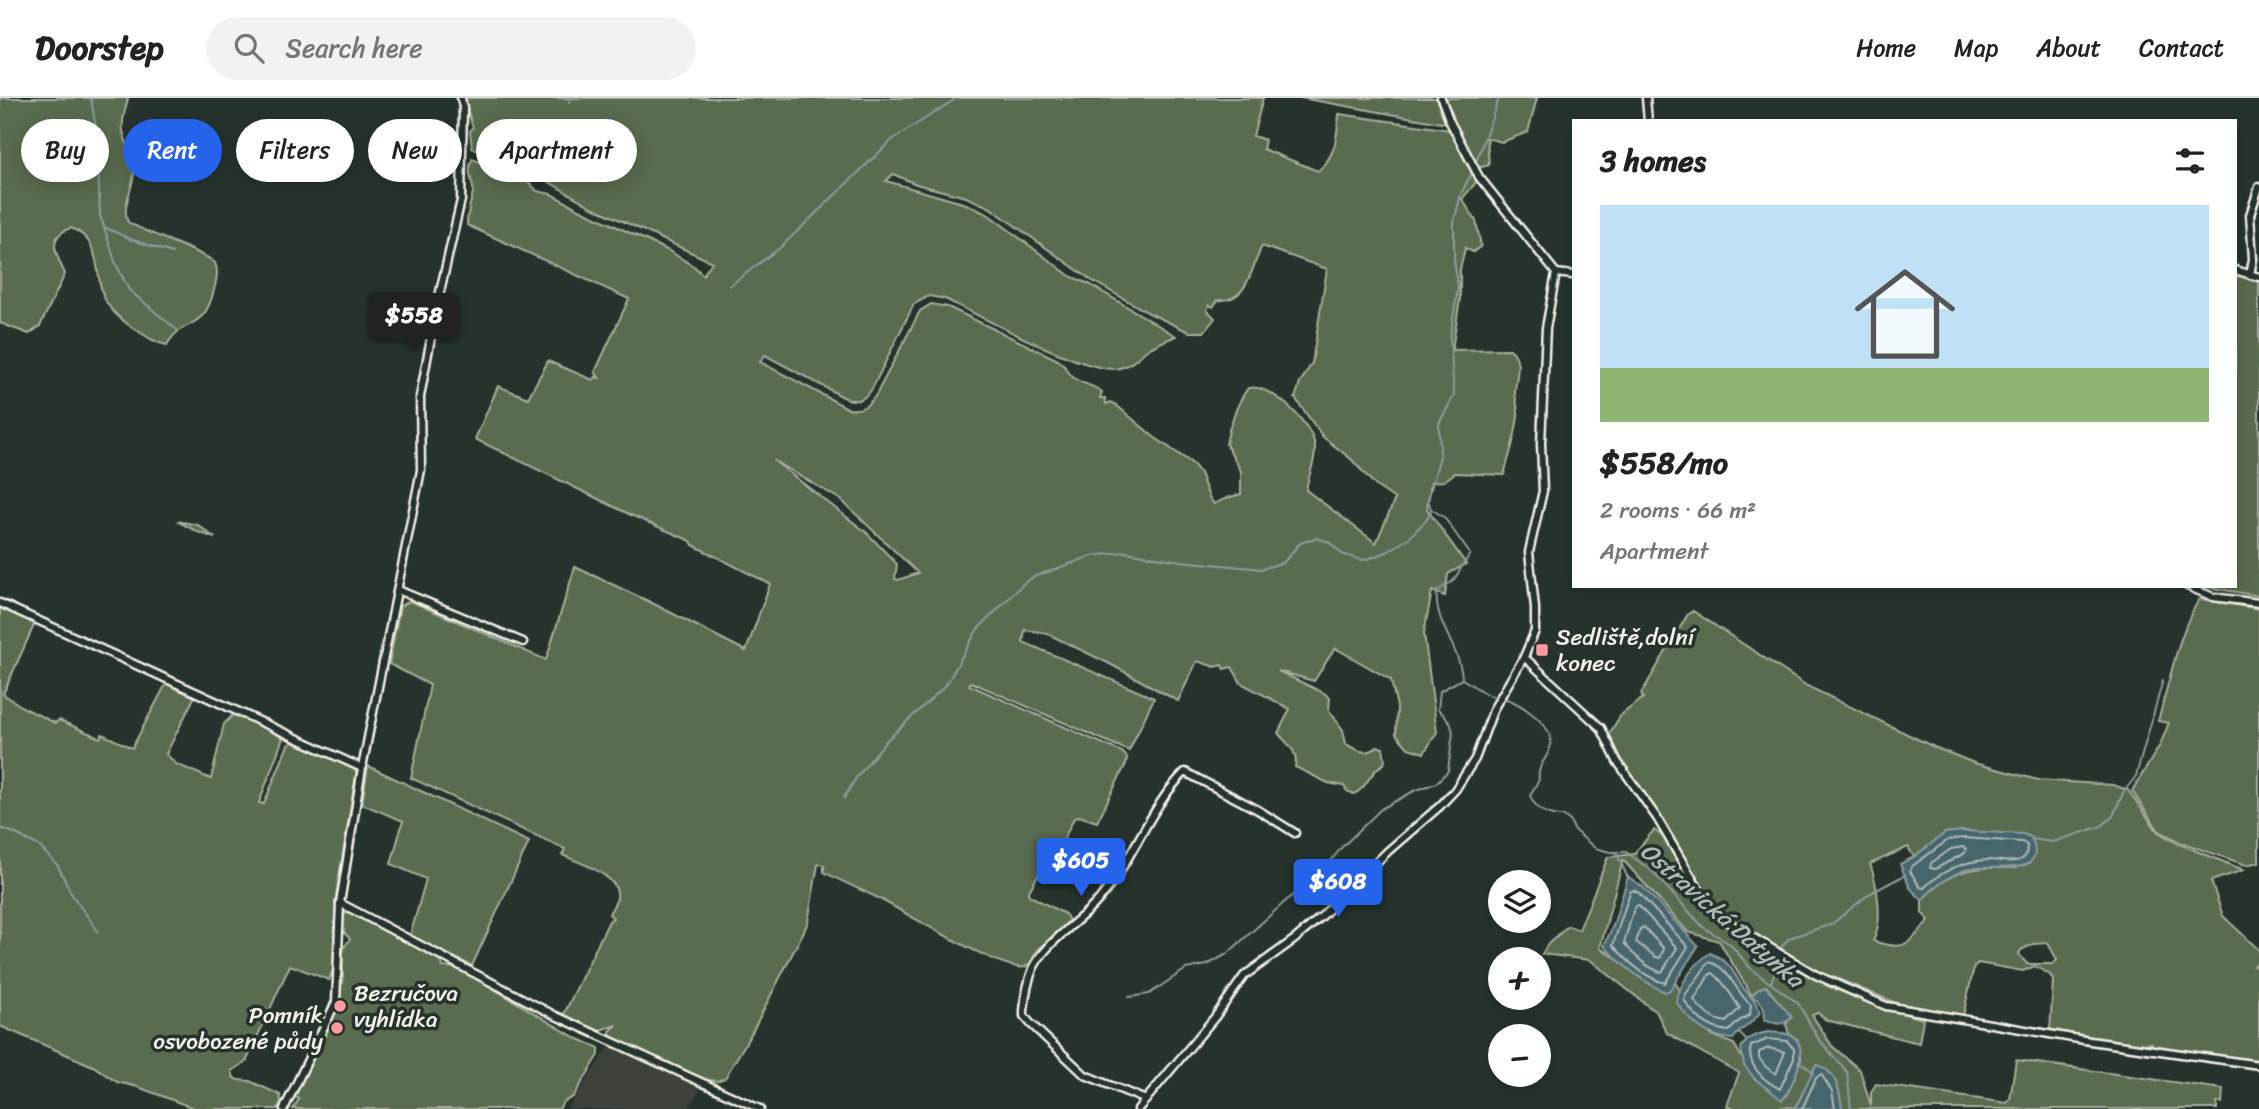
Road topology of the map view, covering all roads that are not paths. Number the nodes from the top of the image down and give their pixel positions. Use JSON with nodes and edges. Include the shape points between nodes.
{"nodes":[{"id":1,"x":461,"y":98,"type":"edge"},
{"id":2,"x":1441,"y":98,"type":"edge"},
{"id":3,"x":1647,"y":98,"type":"edge"},
{"id":4,"x":1648,"y":119,"type":"edge"},
{"id":5,"x":2259,"y":187,"type":"edge"},
{"id":6,"x":2237,"y":271,"type":"edge"},
{"id":7,"x":1556,"y":273,"type":"junction"},
{"id":8,"x":1572,"y":275,"type":"edge"},
{"id":9,"x":2250,"y":275,"type":"junction"},
{"id":10,"x":2259,"y":277,"type":"edge"},
{"id":11,"x":2193,"y":588,"type":"edge"},
{"id":12,"x":398,"y":590,"type":"junction"},
{"id":13,"x":0,"y":603,"type":"edge"},
{"id":14,"x":2259,"y":603,"type":"edge"},
{"id":15,"x":523,"y":642,"type":"dead end"},
{"id":16,"x":1524,"y":657,"type":"junction"},
{"id":17,"x":362,"y":768,"type":"junction"},
{"id":18,"x":1296,"y":833,"type":"dead end"},
{"id":19,"x":340,"y":903,"type":"junction"},
{"id":20,"x":2259,"y":1065,"type":"edge"},
{"id":21,"x":1146,"y":1100,"type":"junction"},
{"id":22,"x":284,"y":1109,"type":"edge"},
{"id":23,"x":760,"y":1109,"type":"edge"},
{"id":24,"x":1138,"y":1109,"type":"edge"}],
"edges":[{"from":1,"to":12,"type":"street","via":[[461,200],[420,397],[421,470]]},
{"from":2,"to":7,"type":"street","via":[[1479,177]]},
{"from":3,"to":4,"type":"street"},
{"from":5,"to":9,"type":"street","via":[[2250,215]]},
{"from":6,"to":9,"type":"street"},
{"from":7,"to":8,"type":"street"},
{"from":7,"to":16,"type":"street","via":[[1546,328],[1543,491],[1529,552],[1536,624]]},
{"from":9,"to":10,"type":"street"},
{"from":11,"to":14,"type":"street","via":[[2213,597]]},
{"from":12,"to":15,"type":"street"},
{"from":12,"to":17,"type":"street"},
{"from":13,"to":17,"type":"street"},
{"from":16,"to":20,"type":"street","via":[[1601,728],[1709,907],[1816,975],[1886,1006]]},
{"from":16,"to":21,"type":"street","via":[[1455,790],[1321,917],[1244,976]]},
{"from":17,"to":19,"type":"street"},
{"from":18,"to":21,"type":"street","via":[[1185,772],[1160,800],[1118,875],[1034,967],[1024,1016],[1085,1075]]},
{"from":19,"to":22,"type":"street","via":[[336,1002]]},
{"from":19,"to":23,"type":"street","via":[[556,1017]]},
{"from":21,"to":24,"type":"street"}]}
